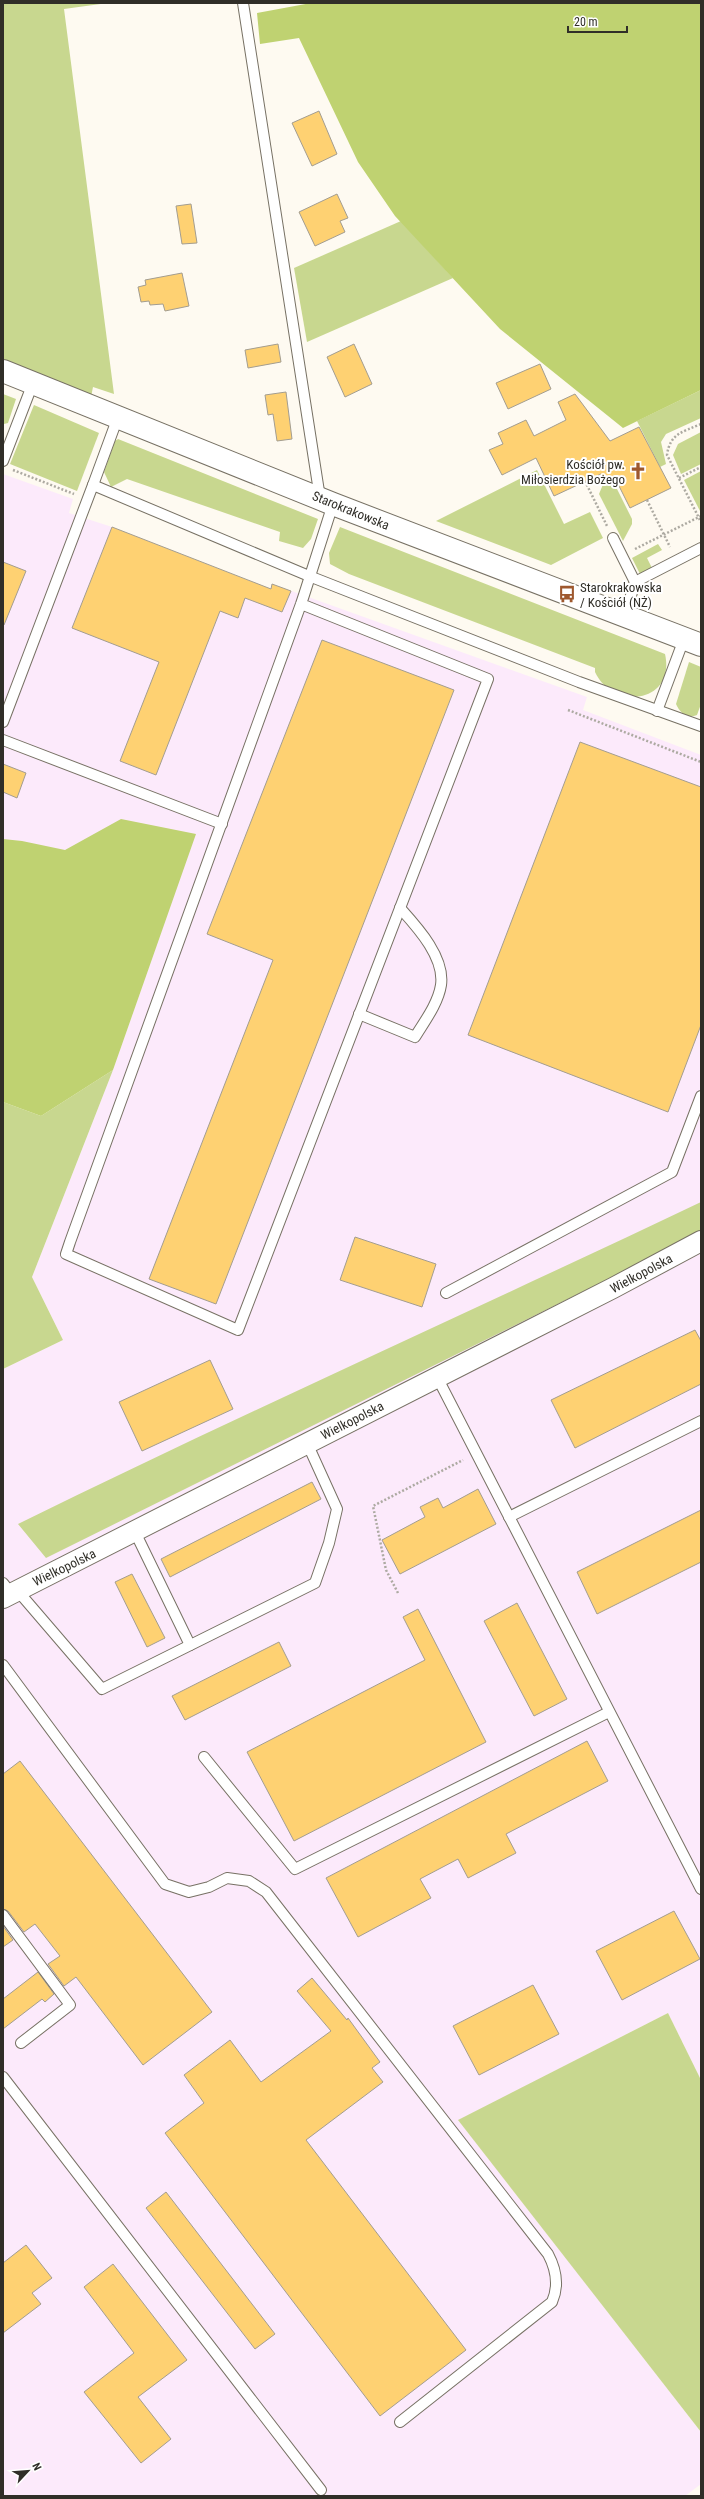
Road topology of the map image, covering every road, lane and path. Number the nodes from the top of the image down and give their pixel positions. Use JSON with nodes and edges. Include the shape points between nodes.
{"nodes":[{"id":1,"x":243,"y":3,"type":"edge"},
{"id":2,"x":3,"y":371,"type":"edge"},
{"id":3,"x":33,"y":383,"type":"junction"},
{"id":4,"x":118,"y":417,"type":"junction"},
{"id":5,"x":701,"y":424,"type":"edge"},
{"id":6,"x":3,"y":461,"type":"edge"},
{"id":7,"x":701,"y":467,"type":"edge"},
{"id":8,"x":10,"y":469,"type":"dead end"},
{"id":9,"x":679,"y":478,"type":"junction"},
{"id":10,"x":585,"y":481,"type":"dead end"},
{"id":11,"x":93,"y":485,"type":"junction"},
{"id":12,"x":87,"y":499,"type":"junction"},
{"id":13,"x":647,"y":500,"type":"dead end"},
{"id":14,"x":326,"y":501,"type":"junction"},
{"id":15,"x":700,"y":517,"type":"edge"},
{"id":16,"x":701,"y":522,"type":"edge"},
{"id":17,"x":664,"y":535,"type":"junction"},
{"id":18,"x":613,"y":538,"type":"joint"},
{"id":19,"x":701,"y":548,"type":"edge"},
{"id":20,"x":622,"y":556,"type":"junction"},
{"id":21,"x":676,"y":560,"type":"junction"},
{"id":22,"x":309,"y":576,"type":"junction"},
{"id":23,"x":635,"y":582,"type":"junction"},
{"id":24,"x":301,"y":604,"type":"junction"},
{"id":25,"x":625,"y":616,"type":"junction"},
{"id":26,"x":693,"y":642,"type":"edge"},
{"id":27,"x":568,"y":710,"type":"dead end"},
{"id":28,"x":657,"y":711,"type":"junction"},
{"id":29,"x":3,"y":722,"type":"edge"},
{"id":30,"x":701,"y":726,"type":"edge"},
{"id":31,"x":3,"y":740,"type":"edge"},
{"id":32,"x":701,"y":762,"type":"edge"},
{"id":33,"x":222,"y":824,"type":"junction"},
{"id":34,"x":400,"y":908,"type":"junction"},
{"id":35,"x":360,"y":1014,"type":"junction"},
{"id":36,"x":701,"y":1096,"type":"edge"},
{"id":37,"x":700,"y":1242,"type":"edge"},
{"id":38,"x":446,"y":1293,"type":"dead end"},
{"id":39,"x":437,"y":1377,"type":"junction"},
{"id":40,"x":701,"y":1421,"type":"edge"},
{"id":41,"x":307,"y":1443,"type":"junction"},
{"id":42,"x":476,"y":1453,"type":"junction"},
{"id":43,"x":509,"y":1517,"type":"junction"},
{"id":44,"x":135,"y":1532,"type":"junction"},
{"id":45,"x":8,"y":1591,"type":"edge"},
{"id":46,"x":398,"y":1593,"type":"dead end"},
{"id":47,"x":190,"y":1645,"type":"junction"},
{"id":48,"x":3,"y":1665,"type":"edge"},
{"id":49,"x":609,"y":1712,"type":"junction"},
{"id":50,"x":204,"y":1757,"type":"dead end"},
{"id":51,"x":701,"y":1889,"type":"edge"},
{"id":52,"x":3,"y":1915,"type":"edge"},
{"id":53,"x":20,"y":2043,"type":"dead end"},
{"id":54,"x":3,"y":2078,"type":"edge"},
{"id":55,"x":400,"y":2422,"type":"dead end"},
{"id":56,"x":320,"y":2490,"type":"dead end"}],
"edges":[{"from":1,"to":14,"type":"lane"},
{"from":2,"to":3,"type":"street","name":"Starokrakowska"},
{"from":3,"to":4,"type":"street","name":"Starokrakowska"},
{"from":3,"to":6,"type":"lane"},
{"from":4,"to":11,"type":"lane"},
{"from":4,"to":14,"type":"street","name":"Starokrakowska"},
{"from":5,"to":9,"type":"path","via":[[674,436],[669,443],[667,455]]},
{"from":7,"to":9,"type":"path"},
{"from":8,"to":12,"type":"path"},
{"from":9,"to":15,"type":"path"},
{"from":10,"to":18,"type":"path"},
{"from":11,"to":12,"type":"lane"},
{"from":11,"to":22,"type":"lane"},
{"from":12,"to":29,"type":"lane"},
{"from":13,"to":17,"type":"path"},
{"from":14,"to":22,"type":"lane"},
{"from":14,"to":25,"type":"street","name":"Starokrakowska"},
{"from":15,"to":16,"type":"path"},
{"from":15,"to":17,"type":"path"},
{"from":17,"to":20,"type":"path"},
{"from":17,"to":21,"type":"path"},
{"from":18,"to":20,"type":"lane"},
{"from":19,"to":21,"type":"lane"},
{"from":20,"to":23,"type":"lane"},
{"from":21,"to":23,"type":"lane"},
{"from":22,"to":24,"type":"lane"},
{"from":22,"to":28,"type":"lane"},
{"from":23,"to":25,"type":"lane"},
{"from":24,"to":33,"type":"lane"},
{"from":24,"to":34,"type":"lane","via":[[488,679]]},
{"from":25,"to":26,"type":"street","name":"Starokrakowska"},
{"from":26,"to":28,"type":"lane"},
{"from":27,"to":32,"type":"path"},
{"from":28,"to":30,"type":"lane"},
{"from":31,"to":33,"type":"lane"},
{"from":33,"to":35,"type":"lane","via":[[66,1254],[238,1330]]},
{"from":34,"to":35,"type":"lane"},
{"from":34,"to":35,"type":"lane","via":[[420,930],[436,957],[441,984],[433,1008],[415,1037]]},
{"from":36,"to":38,"type":"lane","via":[[672,1172]]},
{"from":37,"to":39,"type":"street","name":"Wielkopolska"},
{"from":39,"to":41,"type":"street","name":"Wielkopolska"},
{"from":39,"to":42,"type":"lane"},
{"from":40,"to":43,"type":"lane"},
{"from":41,"to":44,"type":"street","name":"Wielkopolska"},
{"from":41,"to":47,"type":"lane","via":[[337,1509],[329,1543],[315,1583]]},
{"from":42,"to":43,"type":"lane"},
{"from":42,"to":46,"type":"path","via":[[373,1506],[386,1570]]},
{"from":43,"to":49,"type":"lane"},
{"from":44,"to":45,"type":"street","name":"Wielkopolska"},
{"from":44,"to":47,"type":"lane"},
{"from":45,"to":47,"type":"lane","via":[[102,1689]]},
{"from":48,"to":55,"type":"lane","via":[[165,1884],[189,1892],[209,1887],[226,1878],[249,1881],[266,1892],[548,2254],[556,2268],[556,2294],[552,2302]]},
{"from":49,"to":50,"type":"lane","via":[[295,1869]]},
{"from":49,"to":51,"type":"lane"},
{"from":52,"to":53,"type":"lane","via":[[70,2005]]},
{"from":54,"to":56,"type":"lane"}]}
